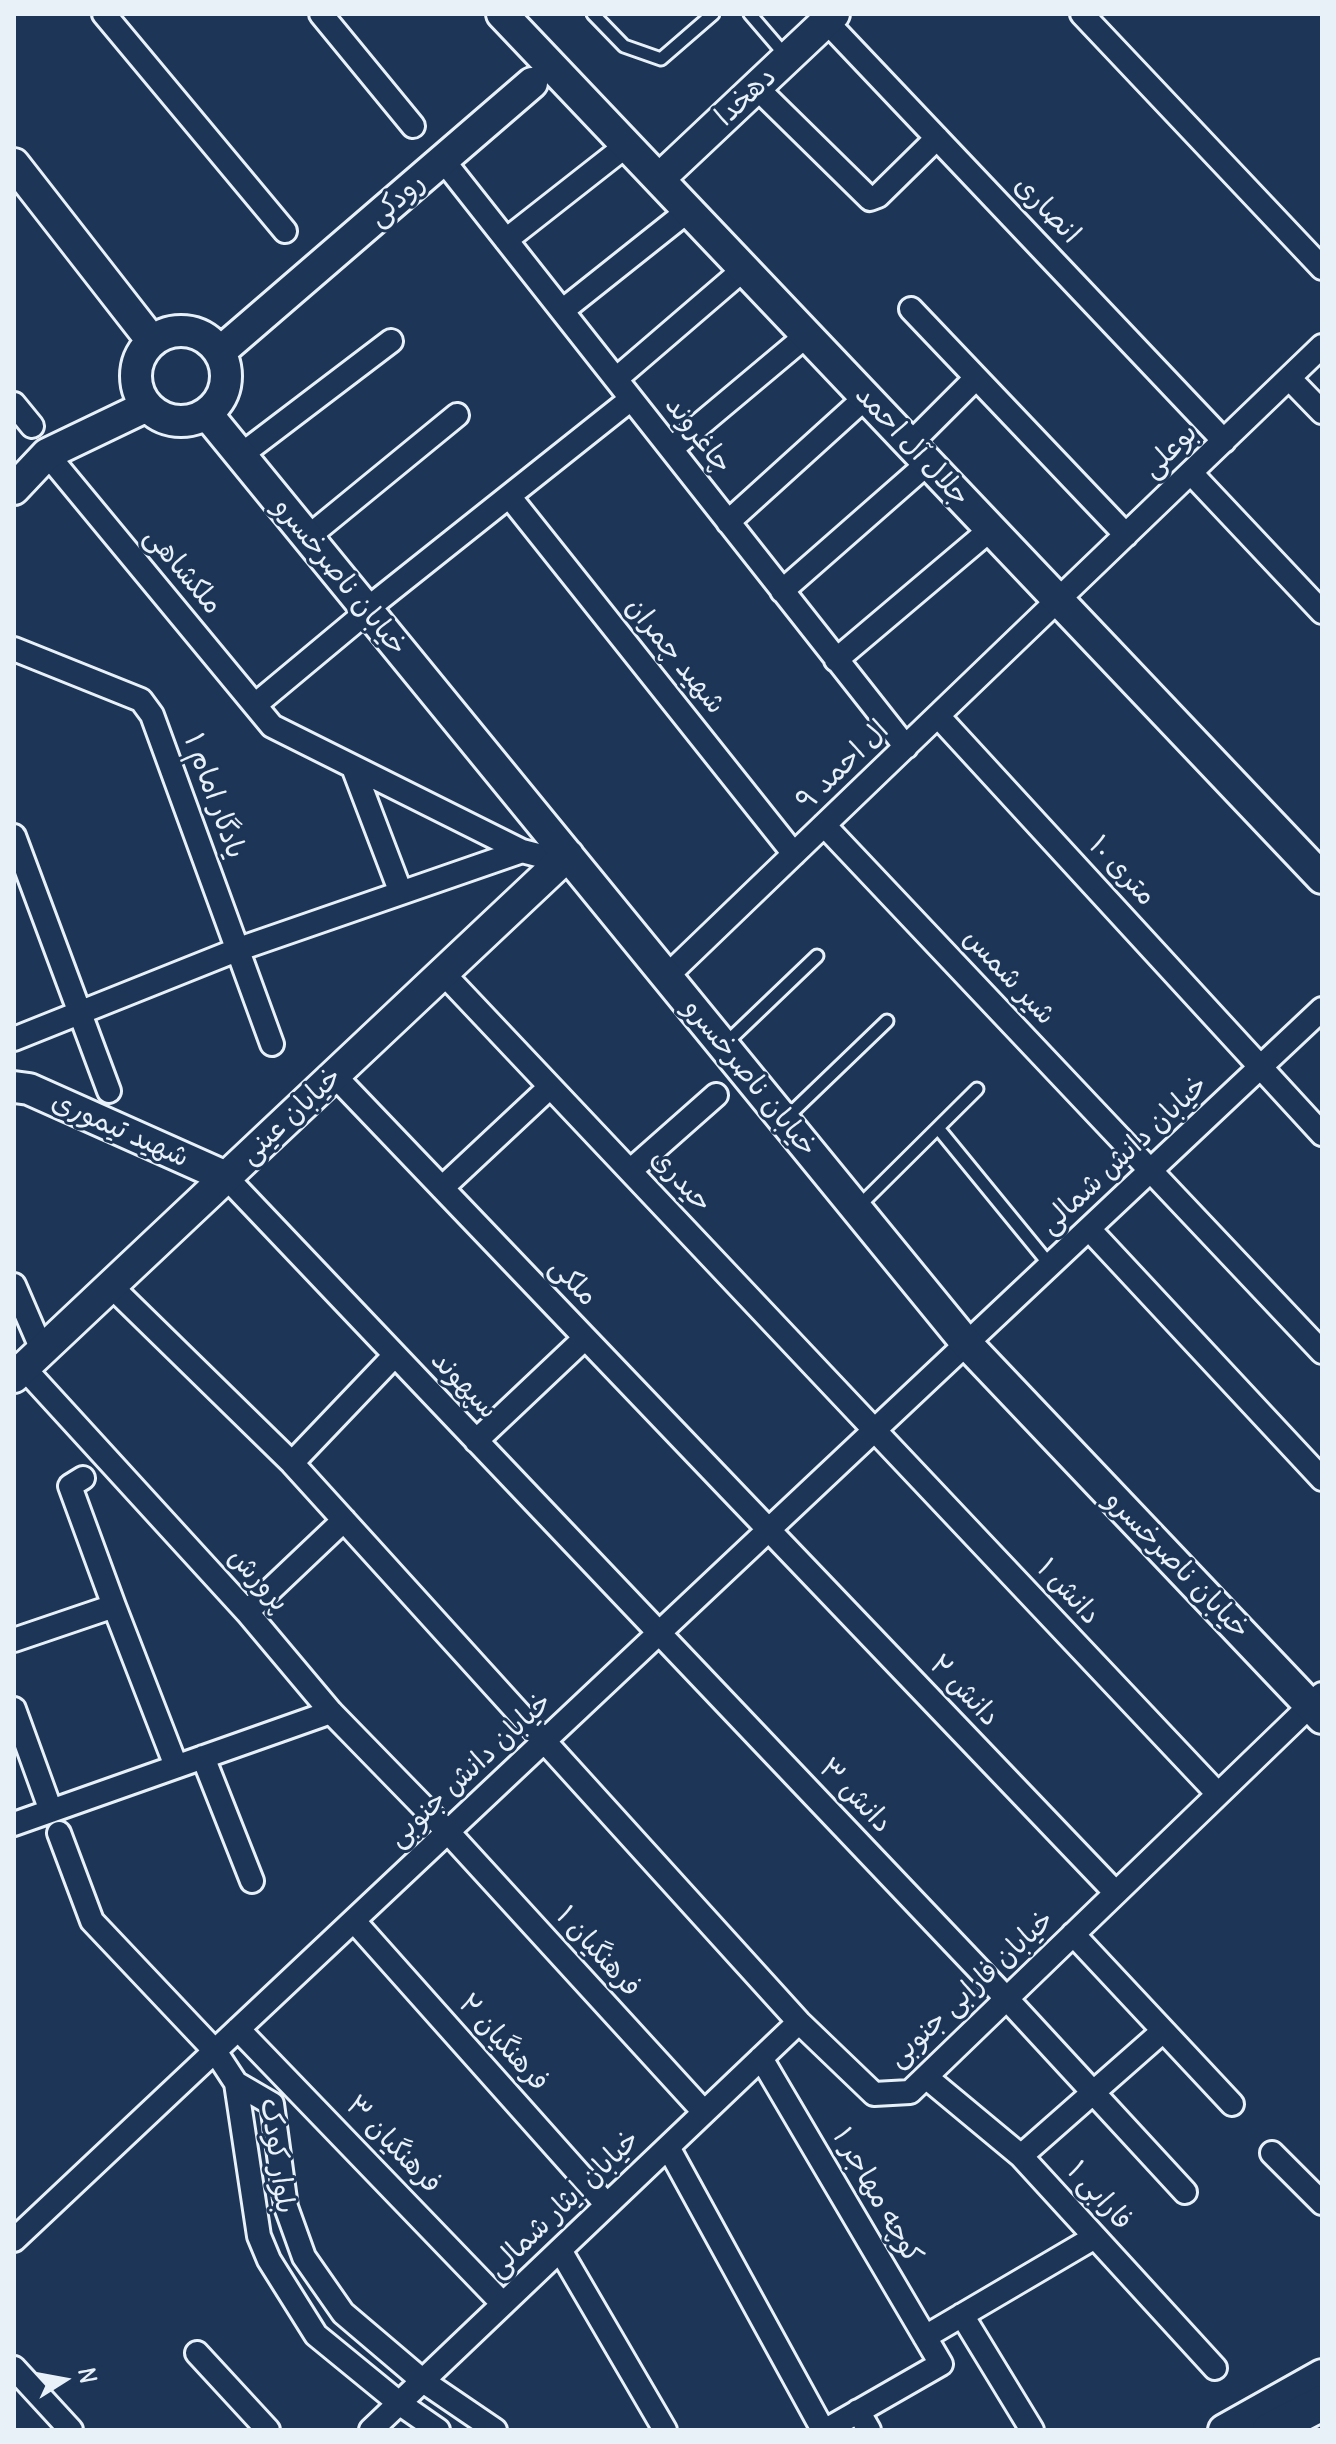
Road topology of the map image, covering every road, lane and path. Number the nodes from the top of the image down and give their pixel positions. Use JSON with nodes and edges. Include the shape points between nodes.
{"nodes":[{"id":1,"x":104,"y":14,"type":"edge"},
{"id":2,"x":321,"y":14,"type":"edge"},
{"id":3,"x":593,"y":14,"type":"edge"},
{"id":4,"x":713,"y":14,"type":"edge"},
{"id":5,"x":750,"y":14,"type":"edge"},
{"id":6,"x":1082,"y":14,"type":"edge"},
{"id":7,"x":830,"y":18,"type":"edge"},
{"id":8,"x":509,"y":22,"type":"edge"},
{"id":9,"x":788,"y":57,"type":"junction"},
{"id":10,"x":532,"y":83,"type":"junction"},
{"id":11,"x":569,"y":84,"type":"junction"},
{"id":12,"x":756,"y":87,"type":"junction"},
{"id":13,"x":413,"y":126,"type":"dead end"},
{"id":14,"x":937,"y":138,"type":"junction"},
{"id":15,"x":627,"y":145,"type":"junction"},
{"id":16,"x":443,"y":160,"type":"junction"},
{"id":17,"x":14,"y":164,"type":"edge"},
{"id":18,"x":659,"y":179,"type":"junction"},
{"id":19,"x":689,"y":210,"type":"junction"},
{"id":20,"x":285,"y":231,"type":"dead end"},
{"id":21,"x":506,"y":240,"type":"junction"},
{"id":22,"x":1322,"y":268,"type":"edge"},
{"id":23,"x":744,"y":269,"type":"junction"},
{"id":24,"x":911,"y":309,"type":"dead end"},
{"id":25,"x":562,"y":311,"type":"junction"},
{"id":26,"x":807,"y":335,"type":"junction"},
{"id":27,"x":152,"y":341,"type":"junction"},
{"id":28,"x":391,"y":341,"type":"dead end"},
{"id":29,"x":1322,"y":346,"type":"edge"},
{"id":30,"x":220,"y":352,"type":"junction"},
{"id":31,"x":976,"y":378,"type":"junction"},
{"id":32,"x":1289,"y":378,"type":"junction"},
{"id":33,"x":616,"y":379,"type":"junction"},
{"id":34,"x":866,"y":397,"type":"junction"},
{"id":35,"x":631,"y":399,"type":"junction"},
{"id":36,"x":14,"y":404,"type":"edge"},
{"id":37,"x":147,"y":406,"type":"junction"},
{"id":38,"x":1322,"y":412,"type":"edge"},
{"id":39,"x":207,"y":414,"type":"junction"},
{"id":40,"x":457,"y":415,"type":"dead end"},
{"id":41,"x":32,"y":426,"type":"dead end"},
{"id":42,"x":1224,"y":441,"type":"junction"},
{"id":43,"x":671,"y":449,"type":"junction"},
{"id":44,"x":47,"y":454,"type":"junction"},
{"id":45,"x":919,"y":454,"type":"junction"},
{"id":46,"x":241,"y":455,"type":"junction"},
{"id":47,"x":1191,"y":473,"type":"junction"},
{"id":48,"x":14,"y":489,"type":"edge"},
{"id":49,"x":509,"y":496,"type":"junction"},
{"id":50,"x":728,"y":522,"type":"junction"},
{"id":51,"x":991,"y":529,"type":"junction"},
{"id":52,"x":1126,"y":535,"type":"junction"},
{"id":53,"x":308,"y":537,"type":"junction"},
{"id":54,"x":782,"y":591,"type":"junction"},
{"id":55,"x":1060,"y":599,"type":"junction"},
{"id":56,"x":1322,"y":612,"type":"edge"},
{"id":57,"x":362,"y":615,"type":"junction"},
{"id":58,"x":14,"y":649,"type":"edge"},
{"id":59,"x":836,"y":660,"type":"junction"},
{"id":60,"x":255,"y":705,"type":"junction"},
{"id":61,"x":938,"y":716,"type":"junction"},
{"id":62,"x":906,"y":747,"type":"junction"},
{"id":63,"x":353,"y":767,"type":"junction"},
{"id":64,"x":824,"y":825,"type":"junction"},
{"id":65,"x":14,"y":836,"type":"edge"},
{"id":66,"x":522,"y":851,"type":"junction"},
{"id":67,"x":794,"y":854,"type":"junction"},
{"id":68,"x":564,"y":858,"type":"junction"},
{"id":69,"x":1322,"y":878,"type":"edge"},
{"id":70,"x":401,"y":893,"type":"junction"},
{"id":71,"x":239,"y":949,"type":"junction"},
{"id":72,"x":817,"y":956,"type":"dead end"},
{"id":73,"x":443,"y":973,"type":"junction"},
{"id":74,"x":667,"y":976,"type":"junction"},
{"id":75,"x":1322,"y":1009,"type":"edge"},
{"id":76,"x":81,"y":1012,"type":"junction"},
{"id":77,"x":887,"y":1021,"type":"dead end"},
{"id":78,"x":14,"y":1039,"type":"edge"},
{"id":79,"x":272,"y":1044,"type":"dead end"},
{"id":80,"x":723,"y":1046,"type":"junction"},
{"id":81,"x":1261,"y":1067,"type":"junction"},
{"id":82,"x":334,"y":1075,"type":"junction"},
{"id":83,"x":14,"y":1087,"type":"edge"},
{"id":84,"x":550,"y":1087,"type":"junction"},
{"id":85,"x":977,"y":1089,"type":"dead end"},
{"id":86,"x":109,"y":1091,"type":"dead end"},
{"id":87,"x":716,"y":1095,"type":"dead end"},
{"id":88,"x":784,"y":1120,"type":"junction"},
{"id":89,"x":938,"y":1128,"type":"junction"},
{"id":90,"x":1322,"y":1134,"type":"edge"},
{"id":91,"x":630,"y":1171,"type":"junction"},
{"id":92,"x":1151,"y":1171,"type":"junction"},
{"id":93,"x":226,"y":1177,"type":"junction"},
{"id":94,"x":442,"y":1188,"type":"junction"},
{"id":95,"x":856,"y":1209,"type":"junction"},
{"id":96,"x":1089,"y":1229,"type":"junction"},
{"id":97,"x":1050,"y":1265,"type":"junction"},
{"id":98,"x":14,"y":1285,"type":"edge"},
{"id":99,"x":111,"y":1286,"type":"junction"},
{"id":100,"x":585,"y":1338,"type":"junction"},
{"id":101,"x":967,"y":1344,"type":"junction"},
{"id":102,"x":1322,"y":1352,"type":"edge"},
{"id":103,"x":395,"y":1355,"type":"junction"},
{"id":104,"x":27,"y":1365,"type":"edge"},
{"id":105,"x":875,"y":1430,"type":"junction"},
{"id":106,"x":476,"y":1441,"type":"junction"},
{"id":107,"x":292,"y":1463,"type":"junction"},
{"id":108,"x":83,"y":1478,"type":"dead end"},
{"id":109,"x":1322,"y":1479,"type":"edge"},
{"id":110,"x":344,"y":1520,"type":"junction"},
{"id":111,"x":769,"y":1530,"type":"junction"},
{"id":112,"x":114,"y":1606,"type":"junction"},
{"id":113,"x":247,"y":1612,"type":"junction"},
{"id":114,"x":659,"y":1633,"type":"junction"},
{"id":115,"x":14,"y":1640,"type":"edge"},
{"id":116,"x":1318,"y":1706,"type":"edge"},
{"id":117,"x":14,"y":1709,"type":"edge"},
{"id":118,"x":331,"y":1712,"type":"junction"},
{"id":119,"x":545,"y":1740,"type":"junction"},
{"id":120,"x":203,"y":1757,"type":"junction"},
{"id":121,"x":176,"y":1766,"type":"junction"},
{"id":122,"x":1218,"y":1794,"type":"junction"},
{"id":123,"x":51,"y":1811,"type":"junction"},
{"id":124,"x":14,"y":1824,"type":"edge"},
{"id":125,"x":448,"y":1832,"type":"junction"},
{"id":126,"x":59,"y":1833,"type":"dead end"},
{"id":127,"x":252,"y":1881,"type":"dead end"},
{"id":128,"x":1116,"y":1893,"type":"junction"},
{"id":129,"x":354,"y":1921,"type":"junction"},
{"id":130,"x":1073,"y":1934,"type":"junction"},
{"id":131,"x":1007,"y":1999,"type":"junction"},
{"id":132,"x":799,"y":2022,"type":"junction"},
{"id":133,"x":238,"y":2029,"type":"junction"},
{"id":134,"x":1163,"y":2031,"type":"junction"},
{"id":135,"x":215,"y":2051,"type":"junction"},
{"id":136,"x":761,"y":2058,"type":"junction"},
{"id":137,"x":926,"y":2077,"type":"junction"},
{"id":138,"x":236,"y":2083,"type":"junction"},
{"id":139,"x":293,"y":2085,"type":"junction"},
{"id":140,"x":1092,"y":2092,"type":"junction"},
{"id":141,"x":272,"y":2104,"type":"junction"},
{"id":142,"x":1232,"y":2104,"type":"dead end"},
{"id":143,"x":704,"y":2112,"type":"junction"},
{"id":144,"x":668,"y":2147,"type":"junction"},
{"id":145,"x":1272,"y":2153,"type":"dead end"},
{"id":146,"x":1021,"y":2156,"type":"junction"},
{"id":147,"x":1185,"y":2192,"type":"dead end"},
{"id":148,"x":1322,"y":2203,"type":"edge"},
{"id":149,"x":607,"y":2205,"type":"junction"},
{"id":150,"x":294,"y":2229,"type":"junction"},
{"id":151,"x":259,"y":2236,"type":"junction"},
{"id":152,"x":1095,"y":2237,"type":"junction"},
{"id":153,"x":14,"y":2240,"type":"edge"},
{"id":154,"x":560,"y":2250,"type":"junction"},
{"id":155,"x":503,"y":2304,"type":"junction"},
{"id":156,"x":962,"y":2315,"type":"junction"},
{"id":157,"x":925,"y":2337,"type":"junction"},
{"id":158,"x":197,"y":2353,"type":"dead end"},
{"id":159,"x":14,"y":2368,"type":"edge"},
{"id":160,"x":1215,"y":2368,"type":"dead end"},
{"id":161,"x":1322,"y":2375,"type":"edge"},
{"id":162,"x":423,"y":2381,"type":"junction"},
{"id":163,"x":399,"y":2403,"type":"junction"},
{"id":164,"x":1322,"y":2403,"type":"edge"},
{"id":165,"x":864,"y":2421,"type":"edge"},
{"id":166,"x":71,"y":2430,"type":"edge"},
{"id":167,"x":268,"y":2430,"type":"edge"},
{"id":168,"x":371,"y":2430,"type":"edge"},
{"id":169,"x":438,"y":2430,"type":"edge"},
{"id":170,"x":495,"y":2430,"type":"edge"},
{"id":171,"x":665,"y":2430,"type":"edge"},
{"id":172,"x":824,"y":2430,"type":"edge"},
{"id":173,"x":1032,"y":2430,"type":"edge"},
{"id":174,"x":1224,"y":2430,"type":"edge"},
{"id":175,"x":1270,"y":2430,"type":"edge"}],
"edges":[{"from":1,"to":20,"type":"street"},
{"from":2,"to":13,"type":"street"},
{"from":3,"to":4,"type":"lane","via":[[624,46],[661,59]]},
{"from":5,"to":9,"type":"lane"},
{"from":6,"to":22,"type":"street"},
{"from":7,"to":9,"type":"street","name":"دهخدا"},
{"from":7,"to":14,"type":"street","name":"انصاری"},
{"from":8,"to":10,"type":"street"},
{"from":8,"to":11,"type":"street","name":"جلال آل احمد"},
{"from":9,"to":12,"type":"street","name":"دهخدا"},
{"from":10,"to":11,"type":"street"},
{"from":10,"to":16,"type":"street","name":"رودکی"},
{"from":11,"to":15,"type":"street","name":"جلال آل احمد"},
{"from":12,"to":14,"type":"street","via":[[870,199]]},
{"from":12,"to":18,"type":"street","name":"دهخدا"},
{"from":14,"to":42,"type":"street","name":"انصاری"},
{"from":15,"to":18,"type":"street","name":"جلال آل احمد"},
{"from":15,"to":21,"type":"street"},
{"from":16,"to":21,"type":"street","name":"چاغروند"},
{"from":16,"to":30,"type":"street","name":"رودکی"},
{"from":17,"to":27,"type":"street"},
{"from":18,"to":19,"type":"street","name":"جلال آل احمد"},
{"from":19,"to":23,"type":"street","name":"جلال آل احمد"},
{"from":19,"to":25,"type":"street"},
{"from":21,"to":25,"type":"street","name":"چاغروند"},
{"from":23,"to":26,"type":"street","name":"جلال آل احمد"},
{"from":23,"to":33,"type":"street"},
{"from":24,"to":31,"type":"street"},
{"from":25,"to":33,"type":"street","name":"چاغروند"},
{"from":26,"to":34,"type":"street","name":"جلال آل احمد"},
{"from":26,"to":43,"type":"street"},
{"from":27,"to":30,"type":"street","via":[[165,333],[196,333]]},
{"from":27,"to":37,"type":"street","via":[[137,365],[136,380]]},
{"from":28,"to":46,"type":"street"},
{"from":29,"to":32,"type":"street","name":"بوعلی"},
{"from":30,"to":39,"type":"street","via":[[226,379],[217,404]]},
{"from":31,"to":45,"type":"street"},
{"from":31,"to":52,"type":"street"},
{"from":32,"to":38,"type":"street"},
{"from":32,"to":42,"type":"street","name":"بوعلی"},
{"from":33,"to":35,"type":"street","name":"چاغروند"},
{"from":34,"to":45,"type":"street","name":"جلال آل احمد"},
{"from":34,"to":50,"type":"street"},
{"from":35,"to":43,"type":"street","name":"چاغروند"},
{"from":35,"to":49,"type":"street"},
{"from":36,"to":41,"type":"street"},
{"from":37,"to":39,"type":"street","via":[[169,420],[195,420]]},
{"from":37,"to":44,"type":"street"},
{"from":39,"to":46,"type":"street","name":"خیابان ناصرخسرو"},
{"from":40,"to":53,"type":"street"},
{"from":42,"to":47,"type":"street","name":"بوعلی"},
{"from":43,"to":50,"type":"street","name":"چاغروند"},
{"from":44,"to":48,"type":"street"},
{"from":44,"to":60,"type":"street","name":"ملکشاهی"},
{"from":45,"to":51,"type":"street","name":"جلال آل احمد"},
{"from":45,"to":54,"type":"street"},
{"from":46,"to":53,"type":"street","name":"خیابان ناصرخسرو"},
{"from":47,"to":52,"type":"street","name":"بوعلی"},
{"from":47,"to":56,"type":"street"},
{"from":49,"to":57,"type":"street"},
{"from":49,"to":67,"type":"street","name":"شهید چمران"},
{"from":50,"to":54,"type":"street","name":"چاغروند"},
{"from":51,"to":55,"type":"street","name":"جلال آل احمد"},
{"from":51,"to":59,"type":"street"},
{"from":52,"to":55,"type":"street","name":"بوعلی"},
{"from":53,"to":57,"type":"street","name":"خیابان ناصرخسرو"},
{"from":54,"to":59,"type":"street","name":"چاغروند"},
{"from":55,"to":61,"type":"street","name":"ال احمد ۹"},
{"from":55,"to":69,"type":"street","name":"جلال آل احمد"},
{"from":57,"to":60,"type":"street"},
{"from":57,"to":68,"type":"street","name":"خیابان ناصرخسرو"},
{"from":58,"to":71,"type":"street","name":"یادگار امام ۱","via":[[141,700],[152,715]]},
{"from":59,"to":62,"type":"street","name":"چاغروند"},
{"from":60,"to":63,"type":"street","name":"ملکشاهی","via":[[272,726]]},
{"from":61,"to":62,"type":"street","name":"ال احمد ۹"},
{"from":61,"to":81,"type":"street","name":"۱۰ متری"},
{"from":62,"to":64,"type":"street","name":"ال احمد ۹"},
{"from":63,"to":66,"type":"street"},
{"from":63,"to":70,"type":"street"},
{"from":64,"to":67,"type":"street","name":"ال احمد ۹"},
{"from":64,"to":92,"type":"street","name":"شیر شمس"},
{"from":65,"to":76,"type":"street"},
{"from":66,"to":68,"type":"street"},
{"from":66,"to":70,"type":"street"},
{"from":67,"to":74,"type":"street","name":"ال احمد ۹"},
{"from":68,"to":73,"type":"street","name":"خیابان عینی"},
{"from":68,"to":74,"type":"street","name":"خیابان ناصرخسرو"},
{"from":70,"to":71,"type":"street"},
{"from":71,"to":76,"type":"street"},
{"from":71,"to":79,"type":"street","name":"یادگار امام ۱"},
{"from":72,"to":80,"type":"lane"},
{"from":73,"to":82,"type":"street","name":"خیابان عینی"},
{"from":73,"to":84,"type":"street","name":"حیدری"},
{"from":74,"to":80,"type":"street","name":"خیابان ناصرخسرو"},
{"from":75,"to":81,"type":"street","name":"خیابان دانش شمالی"},
{"from":76,"to":78,"type":"street"},
{"from":76,"to":86,"type":"street"},
{"from":77,"to":88,"type":"lane"},
{"from":80,"to":88,"type":"street","name":"خیابان ناصرخسرو"},
{"from":81,"to":90,"type":"street","name":"۱۰ متری"},
{"from":81,"to":92,"type":"street","name":"خیابان دانش شمالی"},
{"from":82,"to":93,"type":"street","name":"خیابان عینی"},
{"from":82,"to":94,"type":"street","name":"ملکی"},
{"from":83,"to":93,"type":"street","name":"شهید تیموری","via":[[29,1089]]},
{"from":84,"to":91,"type":"street","name":"حیدری"},
{"from":84,"to":94,"type":"street"},
{"from":85,"to":89,"type":"lane"},
{"from":87,"to":91,"type":"street"},
{"from":88,"to":95,"type":"street","name":"خیابان ناصرخسرو"},
{"from":89,"to":95,"type":"lane"},
{"from":89,"to":97,"type":"lane"},
{"from":91,"to":105,"type":"street","name":"حیدری"},
{"from":92,"to":96,"type":"street","name":"خیابان دانش شمالی"},
{"from":92,"to":102,"type":"street"},
{"from":93,"to":99,"type":"street","name":"خیابان عینی"},
{"from":93,"to":103,"type":"street","name":"سپهوند"},
{"from":94,"to":100,"type":"street","name":"ملکی"},
{"from":95,"to":101,"type":"street","name":"خیابان ناصرخسرو"},
{"from":96,"to":97,"type":"street","name":"خیابان دانش شمالی"},
{"from":96,"to":109,"type":"street"},
{"from":97,"to":101,"type":"street","name":"خیابان دانش شمالی"},
{"from":98,"to":104,"type":"street","name":"پرورش"},
{"from":99,"to":104,"type":"street","name":"خیابان عینی"},
{"from":99,"to":107,"type":"street"},
{"from":100,"to":106,"type":"street"},
{"from":100,"to":111,"type":"street","name":"ملکی"},
{"from":101,"to":105,"type":"street","name":"خیابان دانش جنوبی"},
{"from":101,"to":116,"type":"street","name":"خیابان ناصرخسرو"},
{"from":103,"to":106,"type":"street","name":"سپهوند"},
{"from":103,"to":107,"type":"street"},
{"from":104,"to":113,"type":"street","name":"پرورش"},
{"from":105,"to":111,"type":"street","name":"خیابان دانش جنوبی"},
{"from":105,"to":122,"type":"street","name":"دانش ۱"},
{"from":106,"to":114,"type":"street","name":"سپهوند"},
{"from":107,"to":110,"type":"street"},
{"from":108,"to":112,"type":"street","via":[[70,1486]]},
{"from":110,"to":113,"type":"street"},
{"from":110,"to":119,"type":"street"},
{"from":111,"to":114,"type":"street","name":"خیابان دانش جنوبی"},
{"from":111,"to":128,"type":"street","name":"دانش ۲"},
{"from":112,"to":115,"type":"street"},
{"from":112,"to":121,"type":"street"},
{"from":113,"to":118,"type":"street","name":"پرورش"},
{"from":114,"to":119,"type":"street","name":"خیابان دانش جنوبی"},
{"from":114,"to":131,"type":"street","name":"دانش ۳"},
{"from":116,"to":122,"type":"street","name":"خیابان فارابی جنوبی"},
{"from":117,"to":123,"type":"street"},
{"from":118,"to":120,"type":"street"},
{"from":118,"to":125,"type":"street","name":"پرورش"},
{"from":119,"to":125,"type":"street","name":"خیابان دانش جنوبی"},
{"from":119,"to":132,"type":"street","name":"خیابان فارابی جنوبی"},
{"from":120,"to":121,"type":"street"},
{"from":120,"to":127,"type":"street"},
{"from":121,"to":123,"type":"street"},
{"from":122,"to":128,"type":"street","name":"خیابان فارابی جنوبی"},
{"from":123,"to":124,"type":"street"},
{"from":125,"to":129,"type":"street","name":"خیابان دانش جنوبی"},
{"from":125,"to":143,"type":"street","name":"فرهنگیان ۱"},
{"from":126,"to":135,"type":"street","via":[[92,1921]]},
{"from":128,"to":130,"type":"street","name":"خیابان فارابی جنوبی"},
{"from":129,"to":133,"type":"street","name":"خیابان دانش جنوبی"},
{"from":129,"to":149,"type":"street","name":"فرهنگیان ۲"},
{"from":130,"to":131,"type":"street","name":"خیابان فارابی جنوبی"},
{"from":130,"to":134,"type":"street"},
{"from":131,"to":137,"type":"street","name":"خیابان فارابی جنوبی"},
{"from":131,"to":140,"type":"street","name":"دانش ۳"},
{"from":132,"to":136,"type":"street","name":"خیابان ایثار شمالی"},
{"from":132,"to":137,"type":"street","name":"خیابان فارابی جنوبی","via":[[874,2094],[910,2092]]},
{"from":133,"to":135,"type":"street","name":"خیابان دانش جنوبی"},
{"from":133,"to":139,"type":"street","name":"فرهنگیان ۳"},
{"from":134,"to":140,"type":"street"},
{"from":134,"to":142,"type":"street"},
{"from":135,"to":138,"type":"street"},
{"from":135,"to":153,"type":"street","name":"خیابان دانش جنوبی"},
{"from":136,"to":143,"type":"street","name":"خیابان ایثار شمالی"},
{"from":136,"to":157,"type":"street","name":"کوچه مهاجر ۱"},
{"from":137,"to":146,"type":"street","name":"فارابی ۱"},
{"from":138,"to":141,"type":"street","name":"بلوار کودک"},
{"from":138,"to":151,"type":"street","name":"بلوار کودک"},
{"from":139,"to":141,"type":"street"},
{"from":139,"to":155,"type":"street","name":"فرهنگیان ۳"},
{"from":140,"to":146,"type":"street"},
{"from":140,"to":147,"type":"street","name":"دانش ۳"},
{"from":141,"to":150,"type":"street","name":"بلوار کودک","via":[[286,2207]]},
{"from":143,"to":144,"type":"street","name":"خیابان ایثار شمالی"},
{"from":144,"to":149,"type":"street","name":"خیابان ایثار شمالی"},
{"from":144,"to":172,"type":"street"},
{"from":145,"to":148,"type":"street"},
{"from":146,"to":152,"type":"street","name":"فارابی ۱"},
{"from":149,"to":154,"type":"street","name":"خیابان ایثار شمالی"},
{"from":150,"to":151,"type":"street"},
{"from":150,"to":162,"type":"street","name":"بلوار کودک","via":[[304,2257],[343,2313]]},
{"from":151,"to":163,"type":"street","name":"بلوار کودک","via":[[316,2335]]},
{"from":152,"to":156,"type":"street"},
{"from":152,"to":160,"type":"street","name":"فارابی ۱"},
{"from":154,"to":155,"type":"street","name":"خیابان ایثار شمالی"},
{"from":154,"to":171,"type":"street"},
{"from":155,"to":162,"type":"street","name":"خیابان ایثار شمالی"},
{"from":156,"to":157,"type":"street"},
{"from":156,"to":173,"type":"street"},
{"from":157,"to":165,"type":"street","name":"کوچه مهاجر ۱","via":[[941,2364]]},
{"from":158,"to":167,"type":"street"},
{"from":159,"to":166,"type":"street"},
{"from":161,"to":174,"type":"street"},
{"from":162,"to":163,"type":"street","name":"خیابان ایثار شمالی"},
{"from":162,"to":170,"type":"street","name":"بلوار کودک"},
{"from":163,"to":168,"type":"street","name":"خیابان ایثار شمالی"},
{"from":163,"to":169,"type":"street","name":"بلوار کودک"},
{"from":164,"to":175,"type":"main road"},
{"from":165,"to":172,"type":"street"}]}
